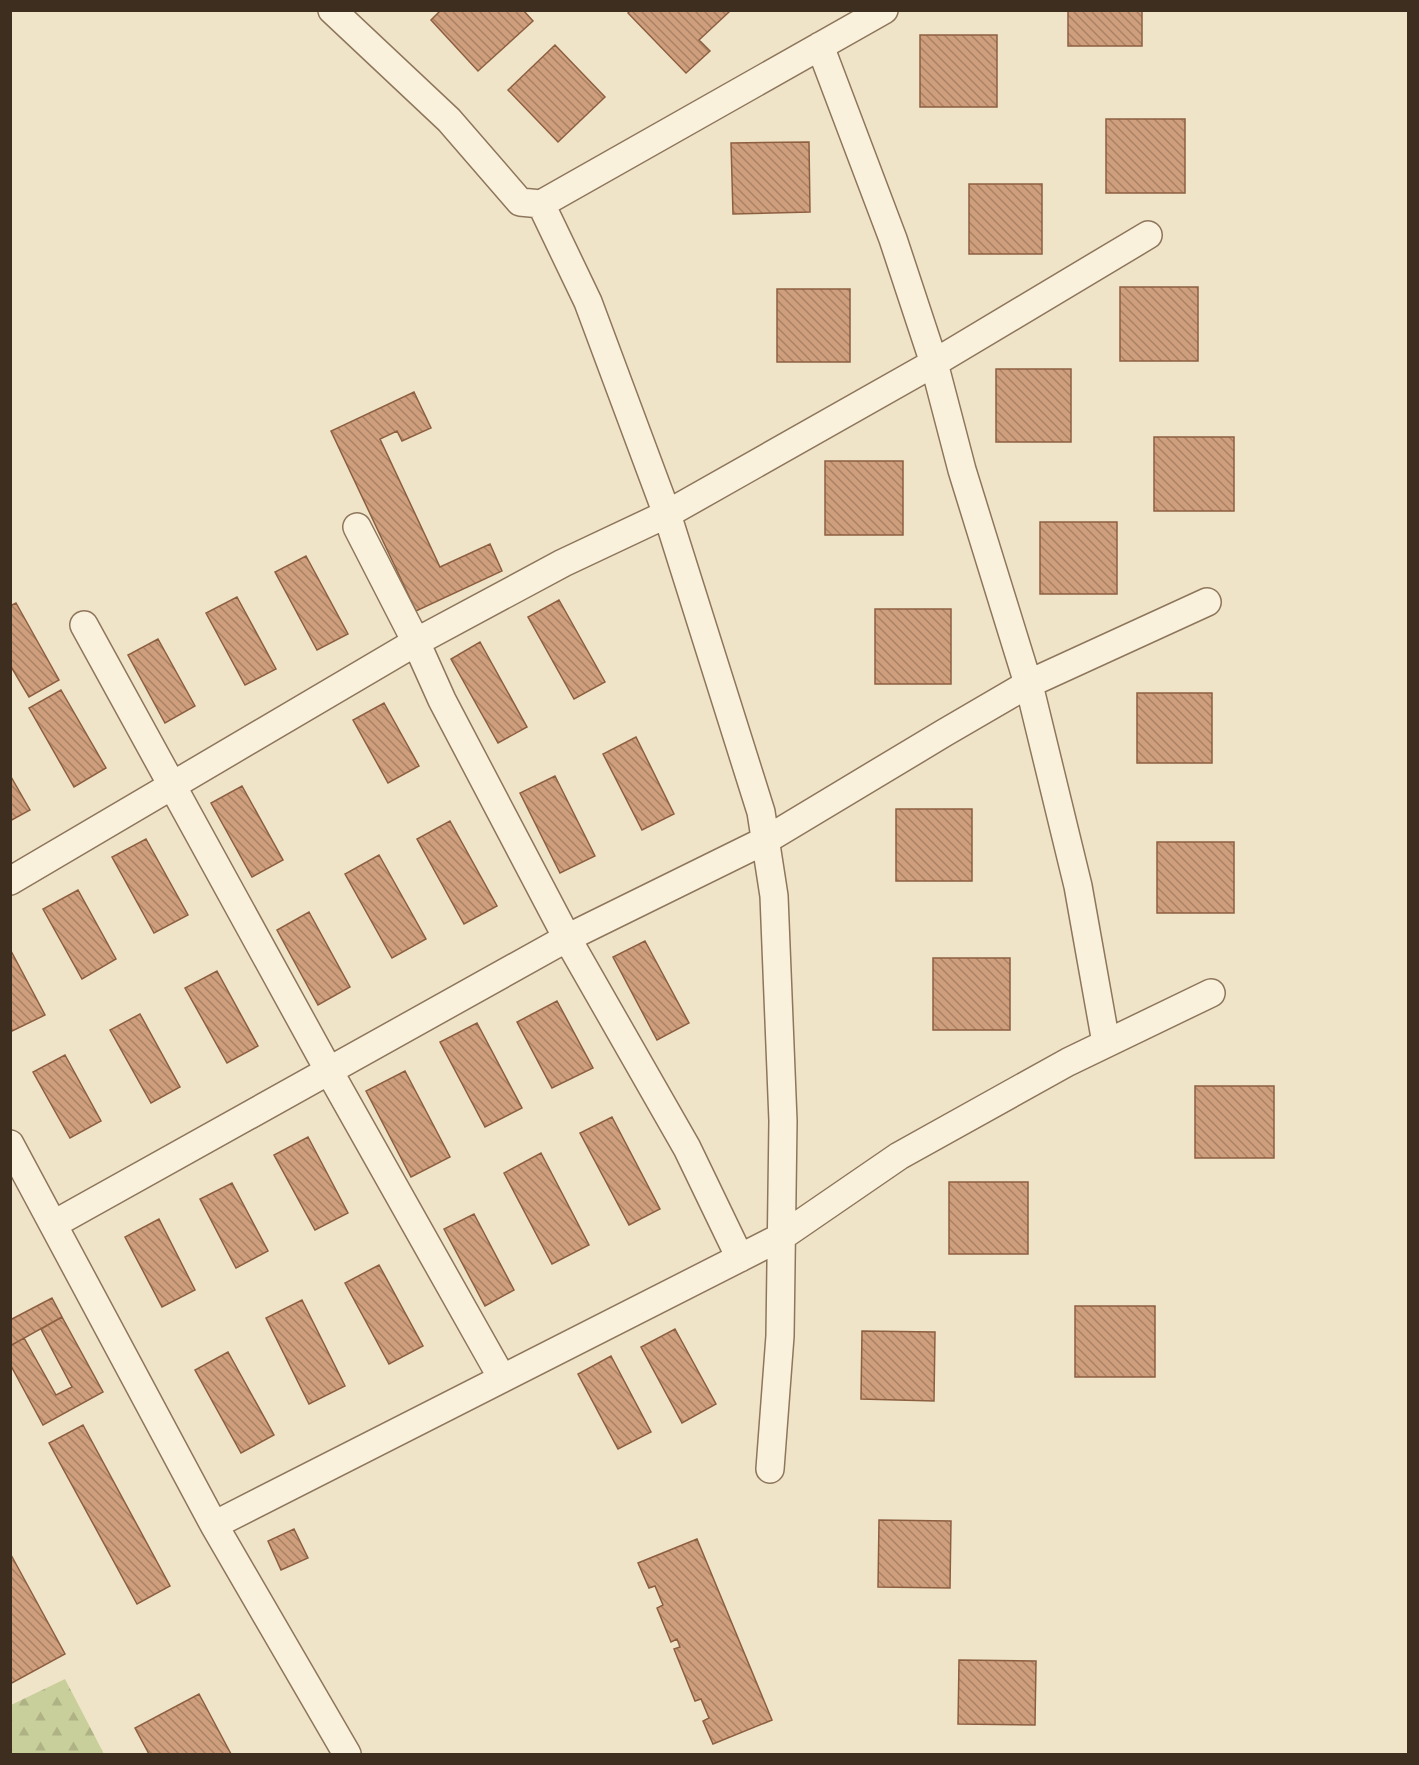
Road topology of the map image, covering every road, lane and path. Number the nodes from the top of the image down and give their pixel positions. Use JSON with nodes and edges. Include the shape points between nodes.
{"nodes":[{"id":1,"x":332,"y":10,"type":"edge"},
{"id":2,"x":884,"y":10,"type":"edge"},
{"id":3,"x":820,"y":46,"type":"junction"},
{"id":4,"x":541,"y":204,"type":"junction"},
{"id":5,"x":1148,"y":235,"type":"dead end"},
{"id":6,"x":934,"y":363,"type":"junction"},
{"id":7,"x":667,"y":514,"type":"junction"},
{"id":8,"x":357,"y":527,"type":"dead end"},
{"id":9,"x":1207,"y":602,"type":"dead end"},
{"id":10,"x":84,"y":625,"type":"dead end"},
{"id":11,"x":416,"y":642,"type":"junction"},
{"id":12,"x":1028,"y":684,"type":"junction"},
{"id":13,"x":173,"y":785,"type":"junction"},
{"id":14,"x":766,"y":840,"type":"junction"},
{"id":15,"x":10,"y":881,"type":"edge"},
{"id":16,"x":567,"y":938,"type":"junction"},
{"id":17,"x":1211,"y":993,"type":"dead end"},
{"id":18,"x":1106,"y":1043,"type":"junction"},
{"id":19,"x":329,"y":1071,"type":"junction"},
{"id":20,"x":10,"y":1144,"type":"edge"},
{"id":21,"x":54,"y":1224,"type":"junction"},
{"id":22,"x":781,"y":1237,"type":"junction"},
{"id":23,"x":740,"y":1258,"type":"junction"},
{"id":24,"x":502,"y":1378,"type":"junction"},
{"id":25,"x":770,"y":1469,"type":"dead end"},
{"id":26,"x":214,"y":1525,"type":"junction"},
{"id":27,"x":347,"y":1755,"type":"edge"}],
"edges":[{"from":1,"to":4,"type":"street","via":[[449,120],[520,202]]},
{"from":2,"to":3,"type":"street"},
{"from":3,"to":4,"type":"street"},
{"from":3,"to":6,"type":"street","via":[[893,239]]},
{"from":4,"to":7,"type":"street","via":[[588,302]]},
{"from":5,"to":6,"type":"street"},
{"from":6,"to":7,"type":"street"},
{"from":6,"to":12,"type":"street","via":[[962,470]]},
{"from":7,"to":11,"type":"street","via":[[563,563]]},
{"from":7,"to":14,"type":"street","via":[[761,812]]},
{"from":8,"to":11,"type":"street"},
{"from":9,"to":12,"type":"street"},
{"from":10,"to":13,"type":"street"},
{"from":11,"to":13,"type":"street"},
{"from":11,"to":16,"type":"street","via":[[442,700]]},
{"from":12,"to":14,"type":"street"},
{"from":12,"to":18,"type":"street","via":[[1078,886]]},
{"from":13,"to":15,"type":"street"},
{"from":13,"to":19,"type":"street"},
{"from":14,"to":16,"type":"street"},
{"from":14,"to":22,"type":"street","via":[[774,896],[782,1086]]},
{"from":16,"to":19,"type":"street"},
{"from":16,"to":23,"type":"street","via":[[687,1148]]},
{"from":17,"to":18,"type":"street"},
{"from":18,"to":22,"type":"street","via":[[899,1156]]},
{"from":19,"to":21,"type":"street"},
{"from":19,"to":24,"type":"street"},
{"from":20,"to":21,"type":"street"},
{"from":21,"to":26,"type":"street"},
{"from":22,"to":23,"type":"street"},
{"from":22,"to":25,"type":"street","via":[[780,1336]]},
{"from":23,"to":24,"type":"street"},
{"from":24,"to":26,"type":"street"},
{"from":26,"to":27,"type":"street"}]}
